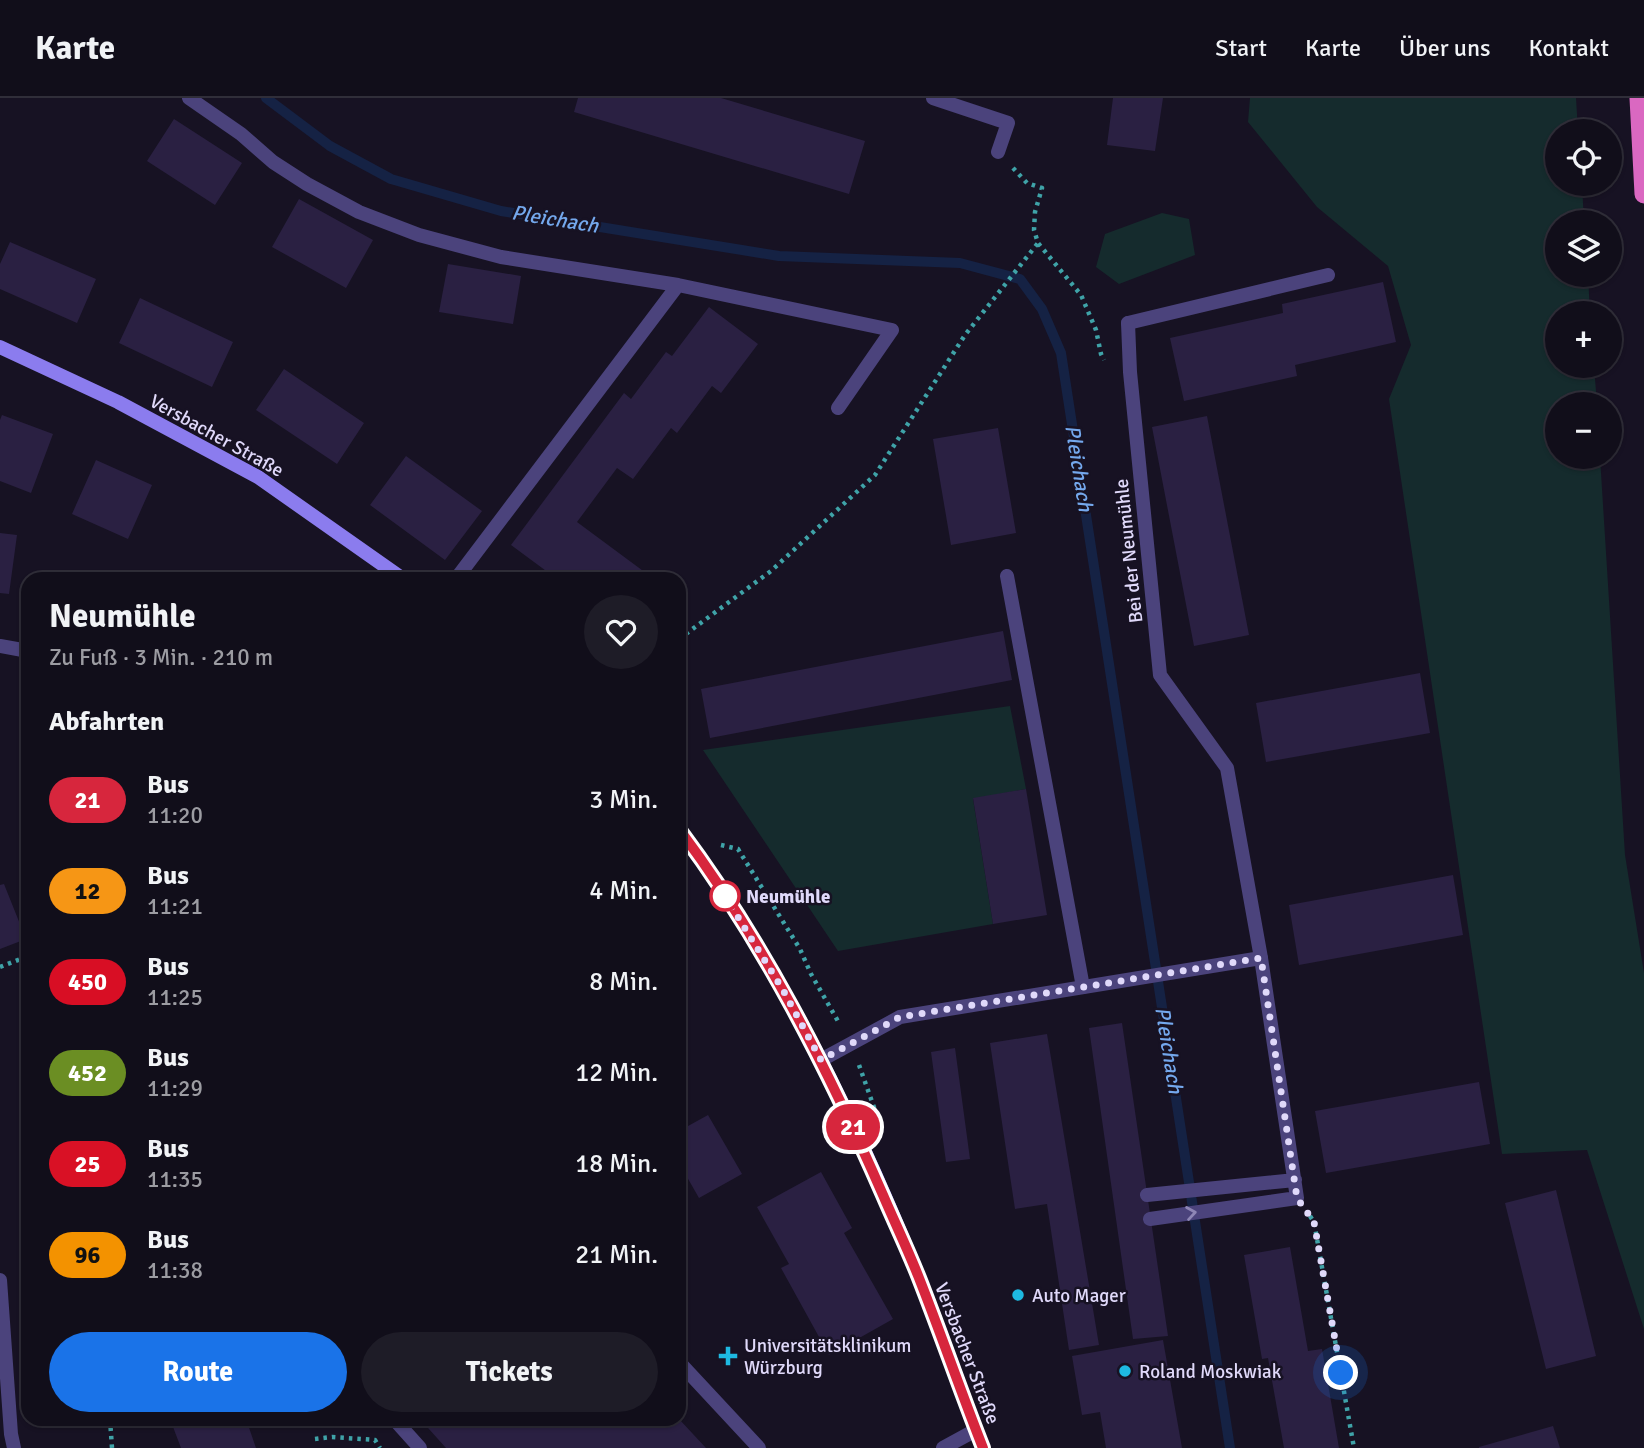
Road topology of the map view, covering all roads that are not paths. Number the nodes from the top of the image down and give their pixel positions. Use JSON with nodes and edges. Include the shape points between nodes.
{"nodes":[{"id":1,"x":188,"y":98,"type":"edge"},
{"id":2,"x":933,"y":98,"type":"edge"},
{"id":3,"x":1639,"y":98,"type":"edge"},
{"id":4,"x":999,"y":152,"type":"road end"},
{"id":5,"x":1644,"y":194,"type":"edge"},
{"id":6,"x":1328,"y":275,"type":"dead end"},
{"id":7,"x":678,"y":285,"type":"junction"},
{"id":8,"x":0,"y":347,"type":"edge"},
{"id":9,"x":838,"y":408,"type":"dead end"},
{"id":10,"x":393,"y":572,"type":"edge"},
{"id":11,"x":461,"y":572,"type":"edge"},
{"id":12,"x":1007,"y":576,"type":"dead end"},
{"id":13,"x":0,"y":646,"type":"edge"},
{"id":14,"x":21,"y":650,"type":"edge"},
{"id":15,"x":686,"y":839,"type":"edge"},
{"id":16,"x":1261,"y":958,"type":"junction"},
{"id":17,"x":1083,"y":987,"type":"junction"},
{"id":18,"x":821,"y":1060,"type":"junction"},
{"id":19,"x":1295,"y":1180,"type":"junction"},
{"id":20,"x":1147,"y":1195,"type":"dead end"},
{"id":21,"x":1150,"y":1219,"type":"dead end"},
{"id":22,"x":0,"y":1280,"type":"edge"},
{"id":23,"x":686,"y":1370,"type":"edge"},
{"id":24,"x":400,"y":1426,"type":"edge"},
{"id":25,"x":976,"y":1430,"type":"junction"},
{"id":26,"x":14,"y":1448,"type":"edge"},
{"id":27,"x":420,"y":1448,"type":"edge"},
{"id":28,"x":759,"y":1448,"type":"edge"},
{"id":29,"x":943,"y":1448,"type":"edge"},
{"id":30,"x":983,"y":1448,"type":"edge"}],
"edges":[{"from":1,"to":7,"type":"street","via":[[273,162],[359,212],[501,257]]},
{"from":2,"to":4,"type":"street","via":[[1008,123]]},
{"from":3,"to":5,"type":"highway"},
{"from":6,"to":16,"type":"street","name":"Bei der Neumühle","via":[[1128,323],[1160,675],[1227,768]]},
{"from":7,"to":9,"type":"street","via":[[892,330]]},
{"from":7,"to":11,"type":"street"},
{"from":8,"to":10,"type":"main road","name":"Versbacher Straße","via":[[118,402],[258,477]]},
{"from":12,"to":17,"type":"street"},
{"from":13,"to":14,"type":"street"},
{"from":15,"to":18,"type":"main road","name":"Versbacher Straße","via":[[771,970]]},
{"from":16,"to":17,"type":"street"},
{"from":16,"to":19,"type":"street","name":"Bei der Neumühle"},
{"from":17,"to":18,"type":"street","via":[[900,1017]]},
{"from":18,"to":25,"type":"main road","name":"Versbacher Straße","via":[[919,1278]]},
{"from":19,"to":20,"type":"street"},
{"from":21,"to":19,"type":"street","name":"Bei der Neumühle","one_way":true,"via":[[1297,1198]]},
{"from":22,"to":26,"type":"street"},
{"from":23,"to":28,"type":"street"},
{"from":24,"to":27,"type":"street"},
{"from":25,"to":29,"type":"street"},
{"from":25,"to":30,"type":"main road","name":"Versbacher Straße"}]}
